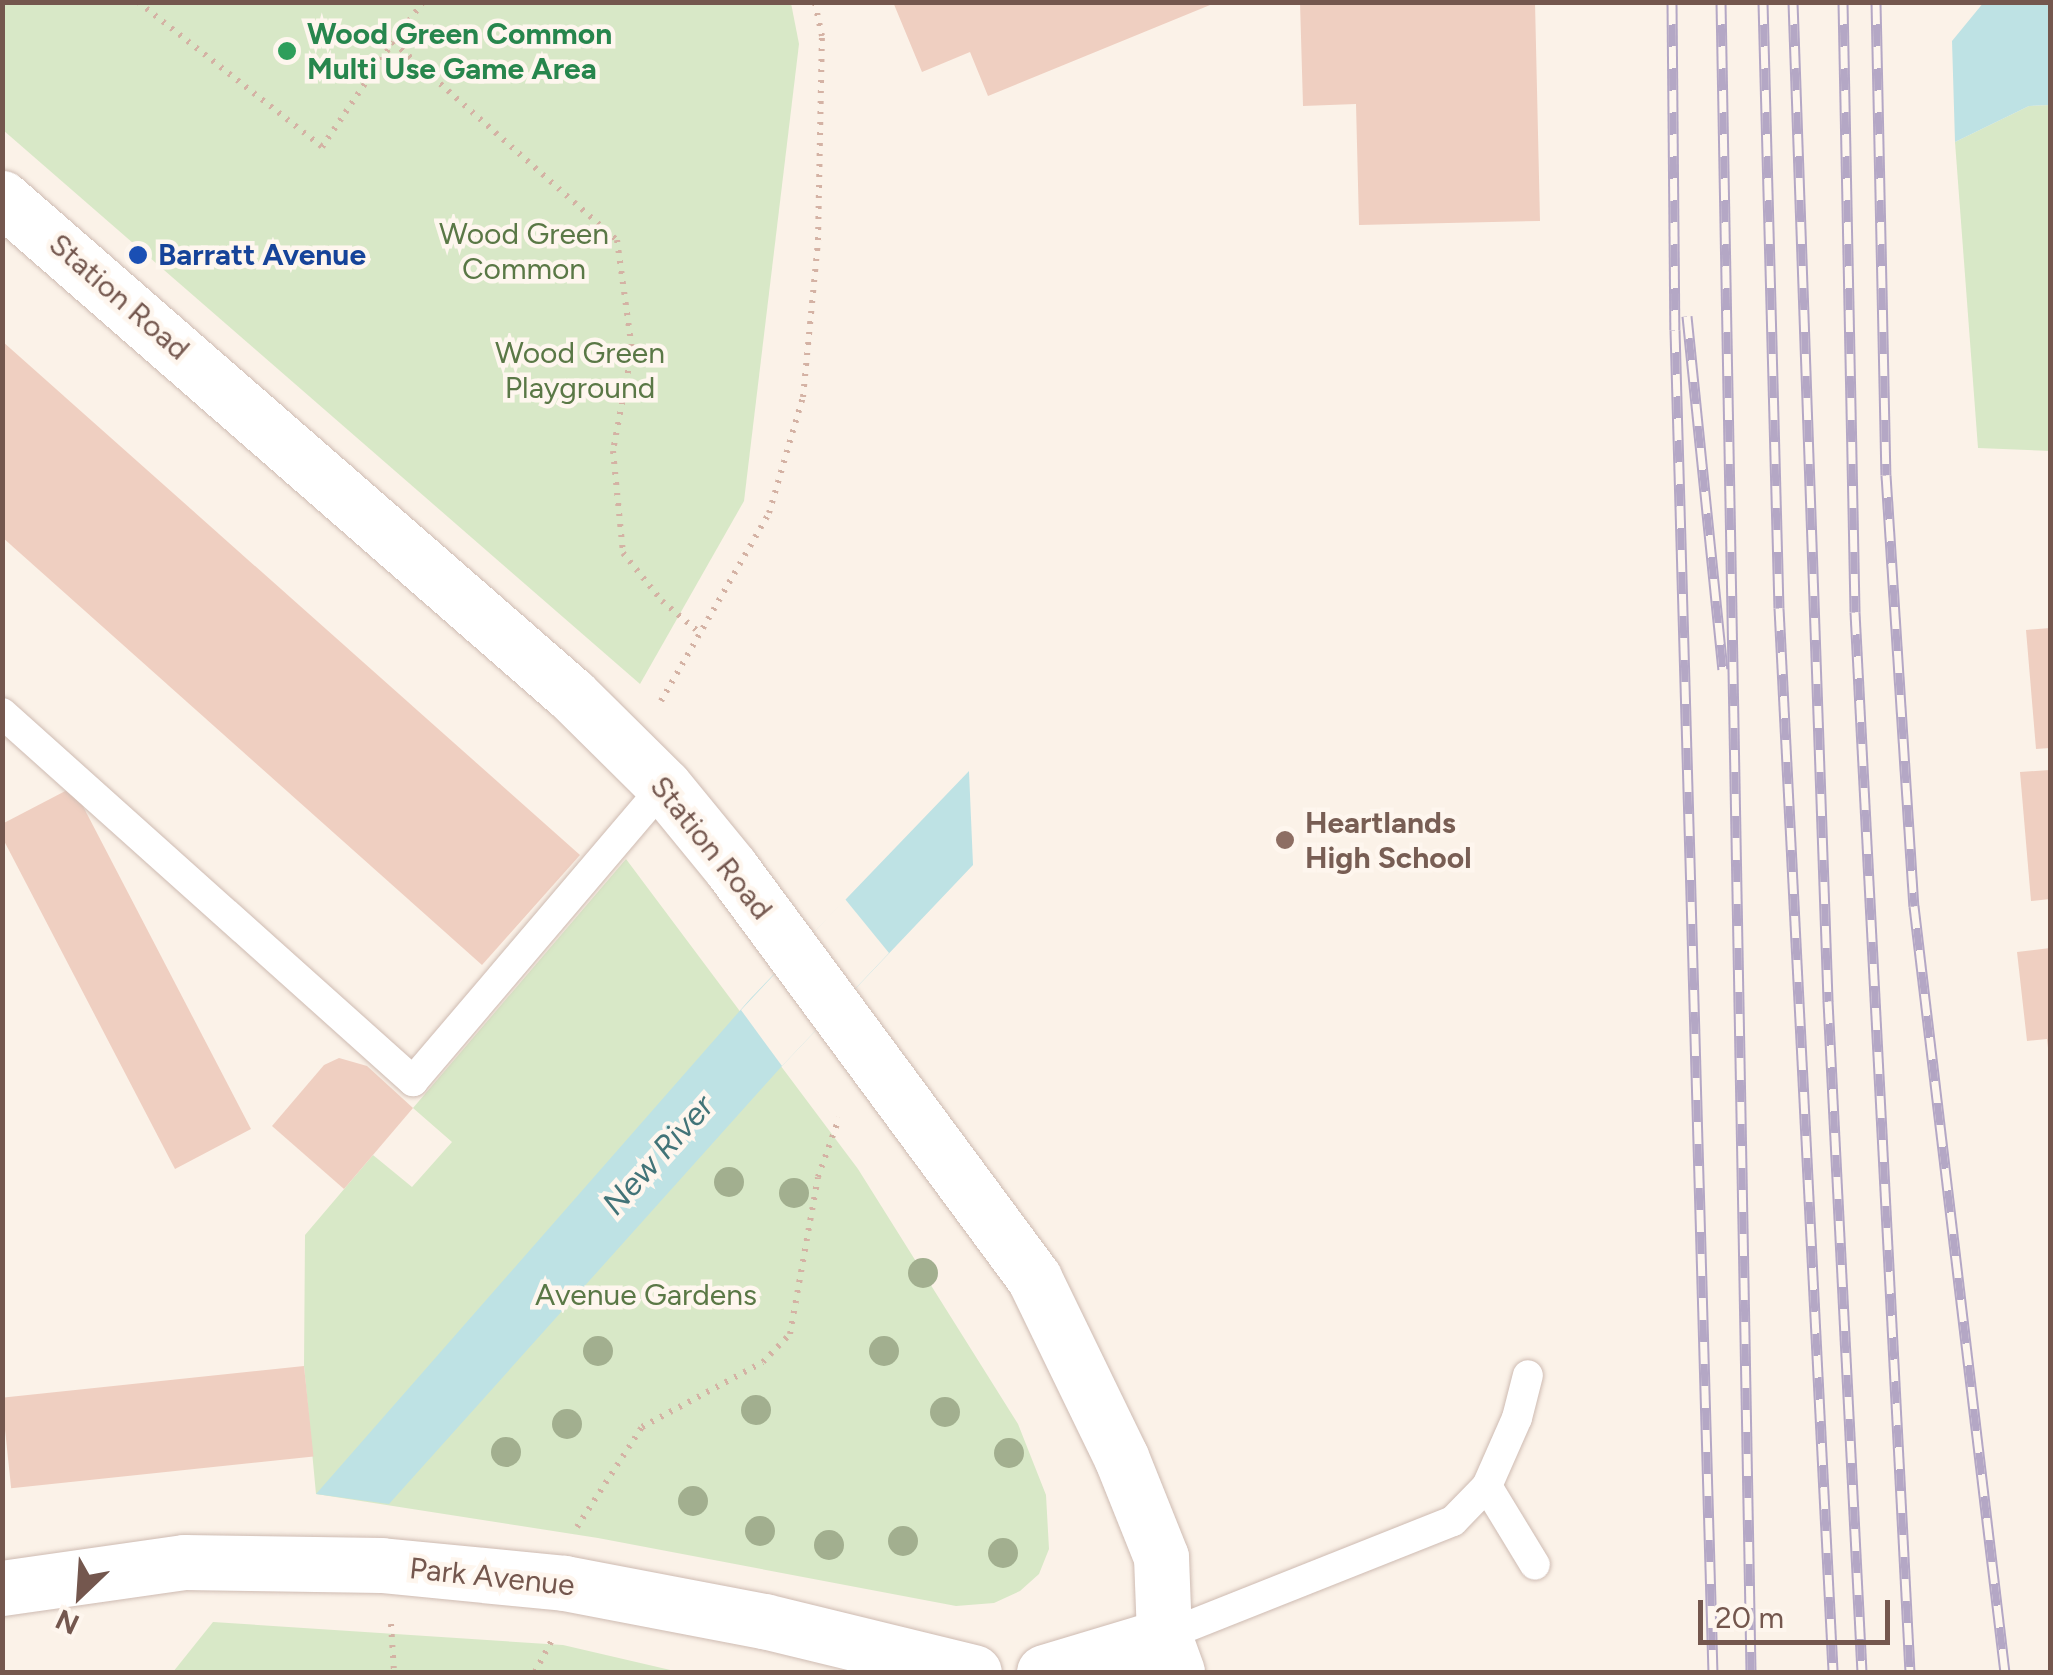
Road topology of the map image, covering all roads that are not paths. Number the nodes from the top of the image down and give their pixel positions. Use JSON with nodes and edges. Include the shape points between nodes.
{"nodes":[{"id":1,"x":2,"y":198,"type":"edge"},
{"id":2,"x":2,"y":713,"type":"edge"},
{"id":3,"x":664,"y":786,"type":"junction"},
{"id":4,"x":1528,"y":1374,"type":"dead end"},
{"id":5,"x":1487,"y":1486,"type":"junction"},
{"id":6,"x":1535,"y":1566,"type":"dead end"},
{"id":7,"x":2,"y":1588,"type":"edge"},
{"id":8,"x":1171,"y":1654,"type":"edge"},
{"id":9,"x":974,"y":1672,"type":"edge"},
{"id":10,"x":1044,"y":1672,"type":"edge"}],
"edges":[{"from":1,"to":3,"type":"main road","name":"Station Road","via":[[572,695]]},
{"from":2,"to":3,"type":"lane","via":[[413,1081]]},
{"from":3,"to":8,"type":"main road","name":"Station Road","via":[[1034,1278],[1121,1457],[1161,1557]]},
{"from":4,"to":5,"type":"lane","via":[[1518,1418]]},
{"from":5,"to":6,"type":"lane"},
{"from":5,"to":8,"type":"lane","via":[[1453,1521]]},
{"from":7,"to":9,"type":"main road","name":"Park Avenue","via":[[184,1562],[382,1565],[564,1583],[764,1621]]},
{"from":8,"to":10,"type":"main road"}]}
